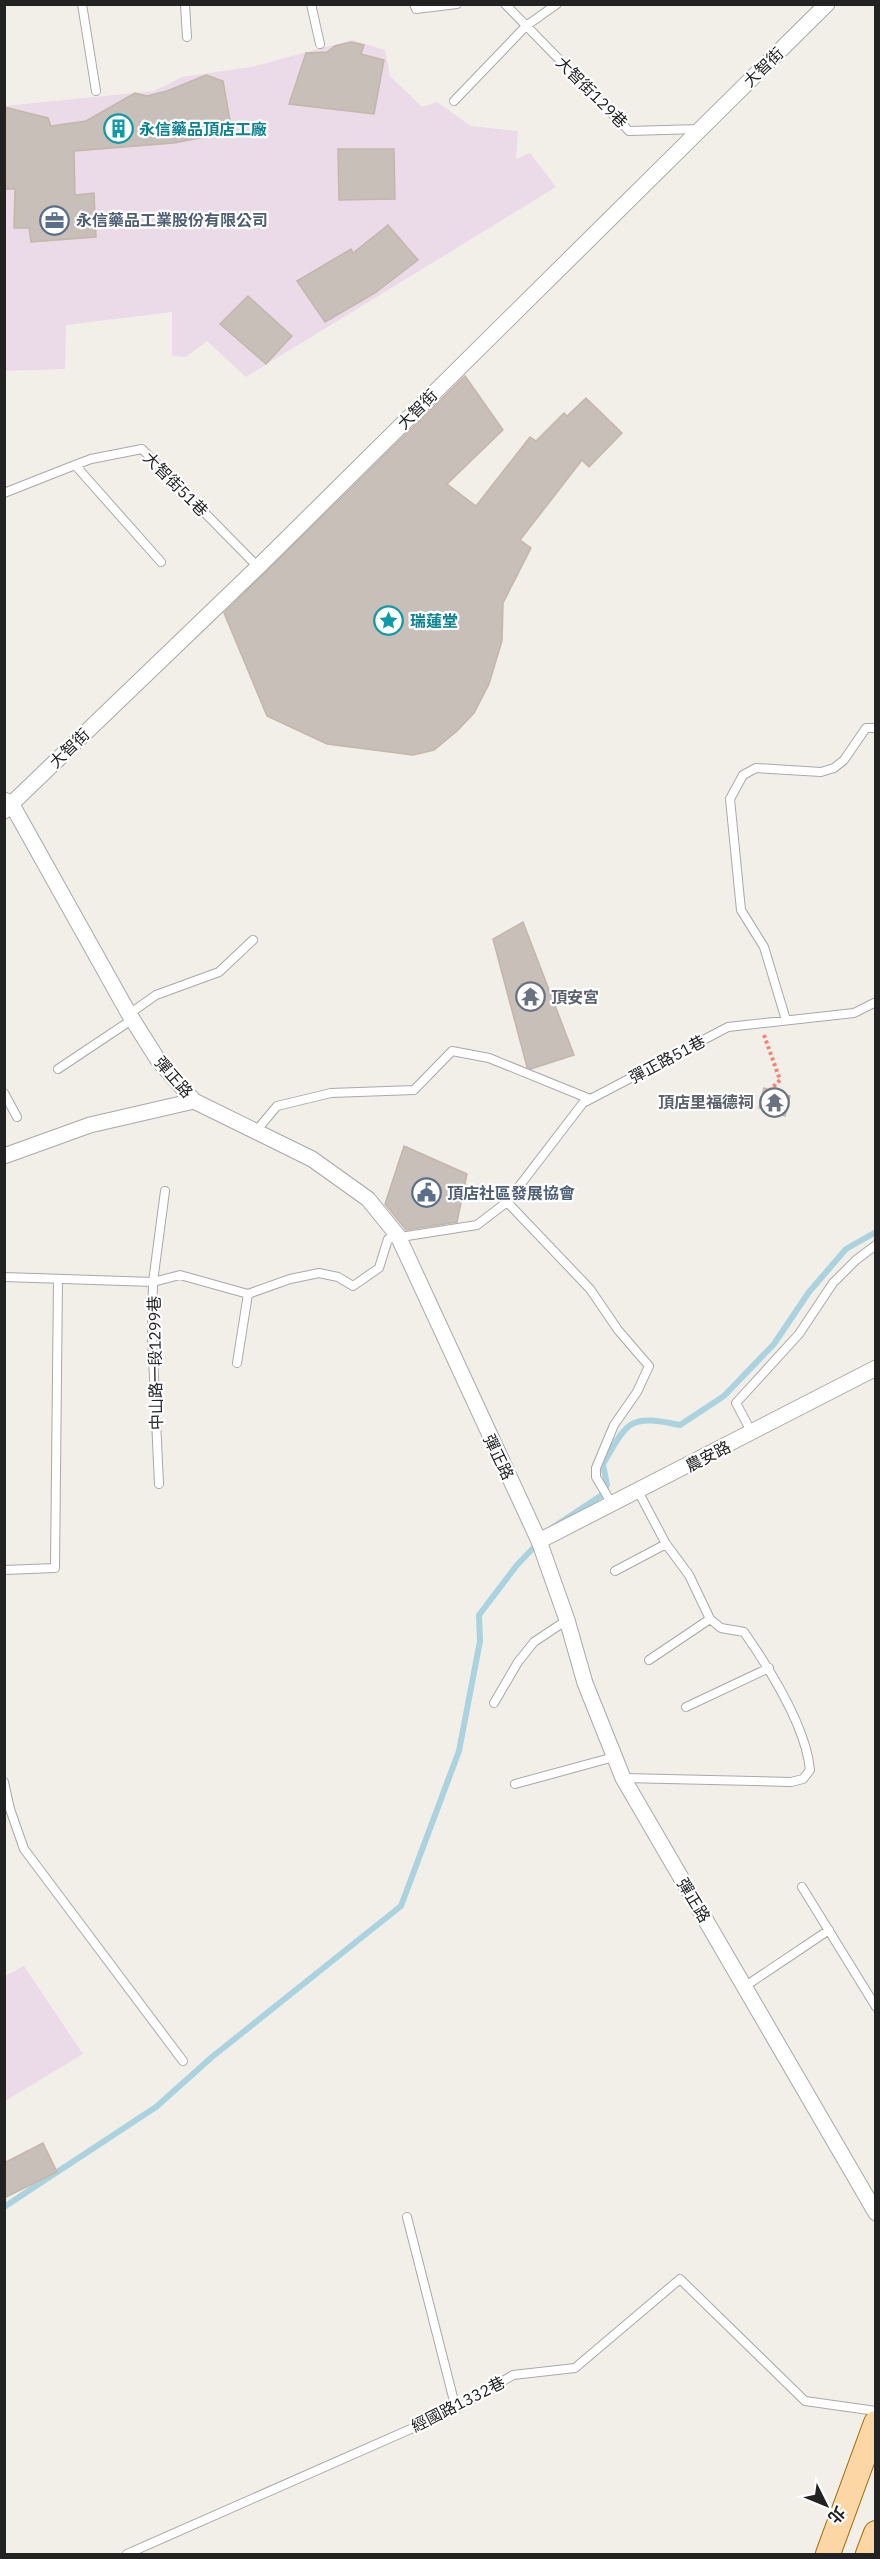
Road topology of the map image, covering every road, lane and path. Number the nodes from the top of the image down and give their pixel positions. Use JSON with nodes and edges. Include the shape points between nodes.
{"nodes":[{"id":1,"x":82,"y":4,"type":"edge"},
{"id":2,"x":185,"y":4,"type":"edge"},
{"id":3,"x":311,"y":4,"type":"edge"},
{"id":4,"x":414,"y":4,"type":"edge"},
{"id":5,"x":457,"y":4,"type":"edge"},
{"id":6,"x":505,"y":4,"type":"edge"},
{"id":7,"x":557,"y":4,"type":"edge"},
{"id":8,"x":827,"y":4,"type":"edge"},
{"id":9,"x":526,"y":26,"type":"junction"},
{"id":10,"x":187,"y":37,"type":"dead end"},
{"id":11,"x":320,"y":44,"type":"dead end"},
{"id":12,"x":96,"y":91,"type":"dead end"},
{"id":13,"x":454,"y":101,"type":"dead end"},
{"id":14,"x":700,"y":129,"type":"junction"},
{"id":15,"x":75,"y":465,"type":"junction"},
{"id":16,"x":4,"y":493,"type":"edge"},
{"id":17,"x":161,"y":562,"type":"dead end"},
{"id":18,"x":258,"y":567,"type":"junction"},
{"id":19,"x":876,"y":728,"type":"edge"},
{"id":20,"x":7,"y":805,"type":"edge"},
{"id":21,"x":253,"y":940,"type":"dead end"},
{"id":22,"x":876,"y":1002,"type":"edge"},
{"id":23,"x":131,"y":1017,"type":"junction"},
{"id":24,"x":786,"y":1020,"type":"junction"},
{"id":25,"x":759,"y":1023,"type":"junction"},
{"id":26,"x":58,"y":1069,"type":"dead end"},
{"id":27,"x":770,"y":1090,"type":"dead end"},
{"id":28,"x":4,"y":1093,"type":"edge"},
{"id":29,"x":590,"y":1099,"type":"junction"},
{"id":30,"x":194,"y":1101,"type":"junction"},
{"id":31,"x":17,"y":1117,"type":"dead end"},
{"id":32,"x":256,"y":1131,"type":"junction"},
{"id":33,"x":4,"y":1156,"type":"edge"},
{"id":34,"x":165,"y":1191,"type":"dead end"},
{"id":35,"x":507,"y":1202,"type":"junction"},
{"id":36,"x":398,"y":1236,"type":"junction"},
{"id":37,"x":876,"y":1245,"type":"edge"},
{"id":38,"x":4,"y":1277,"type":"edge"},
{"id":39,"x":58,"y":1279,"type":"junction"},
{"id":40,"x":153,"y":1282,"type":"junction"},
{"id":41,"x":248,"y":1294,"type":"junction"},
{"id":42,"x":237,"y":1363,"type":"dead end"},
{"id":43,"x":876,"y":1368,"type":"edge"},
{"id":44,"x":752,"y":1433,"type":"junction"},
{"id":45,"x":159,"y":1484,"type":"dead end"},
{"id":46,"x":638,"y":1491,"type":"junction"},
{"id":47,"x":612,"y":1504,"type":"junction"},
{"id":48,"x":539,"y":1541,"type":"junction"},
{"id":49,"x":666,"y":1544,"type":"junction"},
{"id":50,"x":4,"y":1570,"type":"edge"},
{"id":51,"x":615,"y":1570,"type":"dead end"},
{"id":52,"x":710,"y":1619,"type":"junction"},
{"id":53,"x":567,"y":1620,"type":"junction"},
{"id":54,"x":649,"y":1660,"type":"dead end"},
{"id":55,"x":769,"y":1668,"type":"junction"},
{"id":56,"x":494,"y":1703,"type":"dead end"},
{"id":57,"x":686,"y":1707,"type":"dead end"},
{"id":58,"x":614,"y":1757,"type":"junction"},
{"id":59,"x":623,"y":1778,"type":"junction"},
{"id":60,"x":4,"y":1782,"type":"edge"},
{"id":61,"x":515,"y":1784,"type":"dead end"},
{"id":62,"x":802,"y":1887,"type":"dead end"},
{"id":63,"x":829,"y":1930,"type":"junction"},
{"id":64,"x":744,"y":1986,"type":"junction"},
{"id":65,"x":876,"y":2007,"type":"edge"},
{"id":66,"x":183,"y":2061,"type":"dead end"},
{"id":67,"x":876,"y":2213,"type":"edge"},
{"id":68,"x":408,"y":2217,"type":"dead end"},
{"id":69,"x":456,"y":2409,"type":"junction"},
{"id":70,"x":876,"y":2411,"type":"edge"},
{"id":71,"x":876,"y":2423,"type":"edge"},
{"id":72,"x":876,"y":2534,"type":"edge"},
{"id":73,"x":127,"y":2554,"type":"edge"},
{"id":74,"x":828,"y":2554,"type":"edge"},
{"id":75,"x":868,"y":2554,"type":"edge"}],
"edges":[{"from":1,"to":12,"type":"lane"},
{"from":2,"to":10,"type":"lane"},
{"from":3,"to":11,"type":"lane"},
{"from":4,"to":5,"type":"lane","via":[[416,9]]},
{"from":6,"to":9,"type":"lane","name":"大智街129巷"},
{"from":7,"to":9,"type":"lane"},
{"from":8,"to":14,"type":"street","name":"大智街"},
{"from":9,"to":13,"type":"lane"},
{"from":9,"to":14,"type":"lane","name":"大智街129巷","via":[[629,130]]},
{"from":14,"to":18,"type":"street","name":"大智街"},
{"from":15,"to":16,"type":"lane"},
{"from":15,"to":17,"type":"lane"},
{"from":15,"to":18,"type":"lane","name":"大智街51巷","via":[[142,449]]},
{"from":18,"to":20,"type":"street","name":"大智街"},
{"from":19,"to":24,"type":"lane","via":[[866,728],[834,768],[821,772],[756,768],[743,775],[730,799],[741,910],[764,947]]},
{"from":20,"to":23,"type":"street","name":"彈正路"},
{"from":21,"to":23,"type":"lane","via":[[219,972],[156,995]]},
{"from":22,"to":24,"type":"lane","name":"彈正路51巷","via":[[854,1013]]},
{"from":23,"to":26,"type":"lane"},
{"from":23,"to":30,"type":"street","name":"彈正路","via":[[158,1060]]},
{"from":24,"to":25,"type":"lane","name":"彈正路51巷"},
{"from":25,"to":27,"type":"path","via":[[780,1080]]},
{"from":25,"to":29,"type":"lane","name":"彈正路51巷","via":[[728,1027]]},
{"from":28,"to":31,"type":"lane"},
{"from":29,"to":32,"type":"lane","via":[[489,1058],[453,1052],[414,1090],[331,1093],[277,1106]]},
{"from":29,"to":35,"type":"lane","name":"彈正路51巷"},
{"from":30,"to":32,"type":"street","name":"彈正路"},
{"from":30,"to":33,"type":"street","via":[[90,1125]]},
{"from":32,"to":36,"type":"street","name":"彈正路","via":[[312,1159],[368,1199]]},
{"from":34,"to":40,"type":"lane"},
{"from":35,"to":36,"type":"lane","name":"彈正路51巷","via":[[477,1225]]},
{"from":35,"to":47,"type":"lane","via":[[590,1289],[618,1330],[649,1365],[637,1392],[614,1425],[596,1468],[596,1477]]},
{"from":36,"to":41,"type":"lane","via":[[388,1239],[379,1268],[353,1286],[338,1277],[319,1273]]},
{"from":36,"to":48,"type":"street","name":"彈正路"},
{"from":37,"to":44,"type":"lane","via":[[833,1283],[799,1334],[736,1403]]},
{"from":38,"to":39,"type":"lane","name":"中山路一段1299巷"},
{"from":39,"to":40,"type":"lane","name":"中山路一段1299巷"},
{"from":39,"to":50,"type":"lane","via":[[56,1568]]},
{"from":40,"to":41,"type":"lane","via":[[180,1275]]},
{"from":40,"to":45,"type":"lane","name":"中山路一段1299巷"},
{"from":41,"to":42,"type":"lane"},
{"from":43,"to":44,"type":"street","name":"農安路"},
{"from":44,"to":46,"type":"street","name":"農安路"},
{"from":46,"to":47,"type":"street","name":"農安路"},
{"from":46,"to":49,"type":"lane"},
{"from":47,"to":48,"type":"street","name":"農安路"},
{"from":48,"to":53,"type":"street","name":"彈正路"},
{"from":49,"to":51,"type":"lane"},
{"from":49,"to":52,"type":"lane","via":[[689,1575]]},
{"from":52,"to":54,"type":"lane"},
{"from":52,"to":55,"type":"lane","via":[[721,1628],[744,1632]]},
{"from":53,"to":56,"type":"lane","via":[[534,1642]]},
{"from":53,"to":58,"type":"street","name":"彈正路","via":[[585,1683]]},
{"from":55,"to":57,"type":"lane"},
{"from":55,"to":59,"type":"lane","via":[[808,1751],[810,1770],[803,1779],[791,1782]]},
{"from":58,"to":59,"type":"street","name":"彈正路"},
{"from":58,"to":61,"type":"lane"},
{"from":59,"to":64,"type":"street","name":"彈正路"},
{"from":60,"to":66,"type":"lane","via":[[24,1849]]},
{"from":62,"to":63,"type":"lane"},
{"from":63,"to":64,"type":"lane"},
{"from":63,"to":65,"type":"lane"},
{"from":64,"to":67,"type":"street","name":"彈正路"},
{"from":68,"to":69,"type":"lane"},
{"from":69,"to":70,"type":"lane","name":"經國路1332巷","via":[[513,2375],[575,2368],[680,2279],[805,2401]]},
{"from":69,"to":73,"type":"lane","name":"經國路1332巷"},
{"from":71,"to":74,"type":"main road"},
{"from":72,"to":75,"type":"main road"}]}
